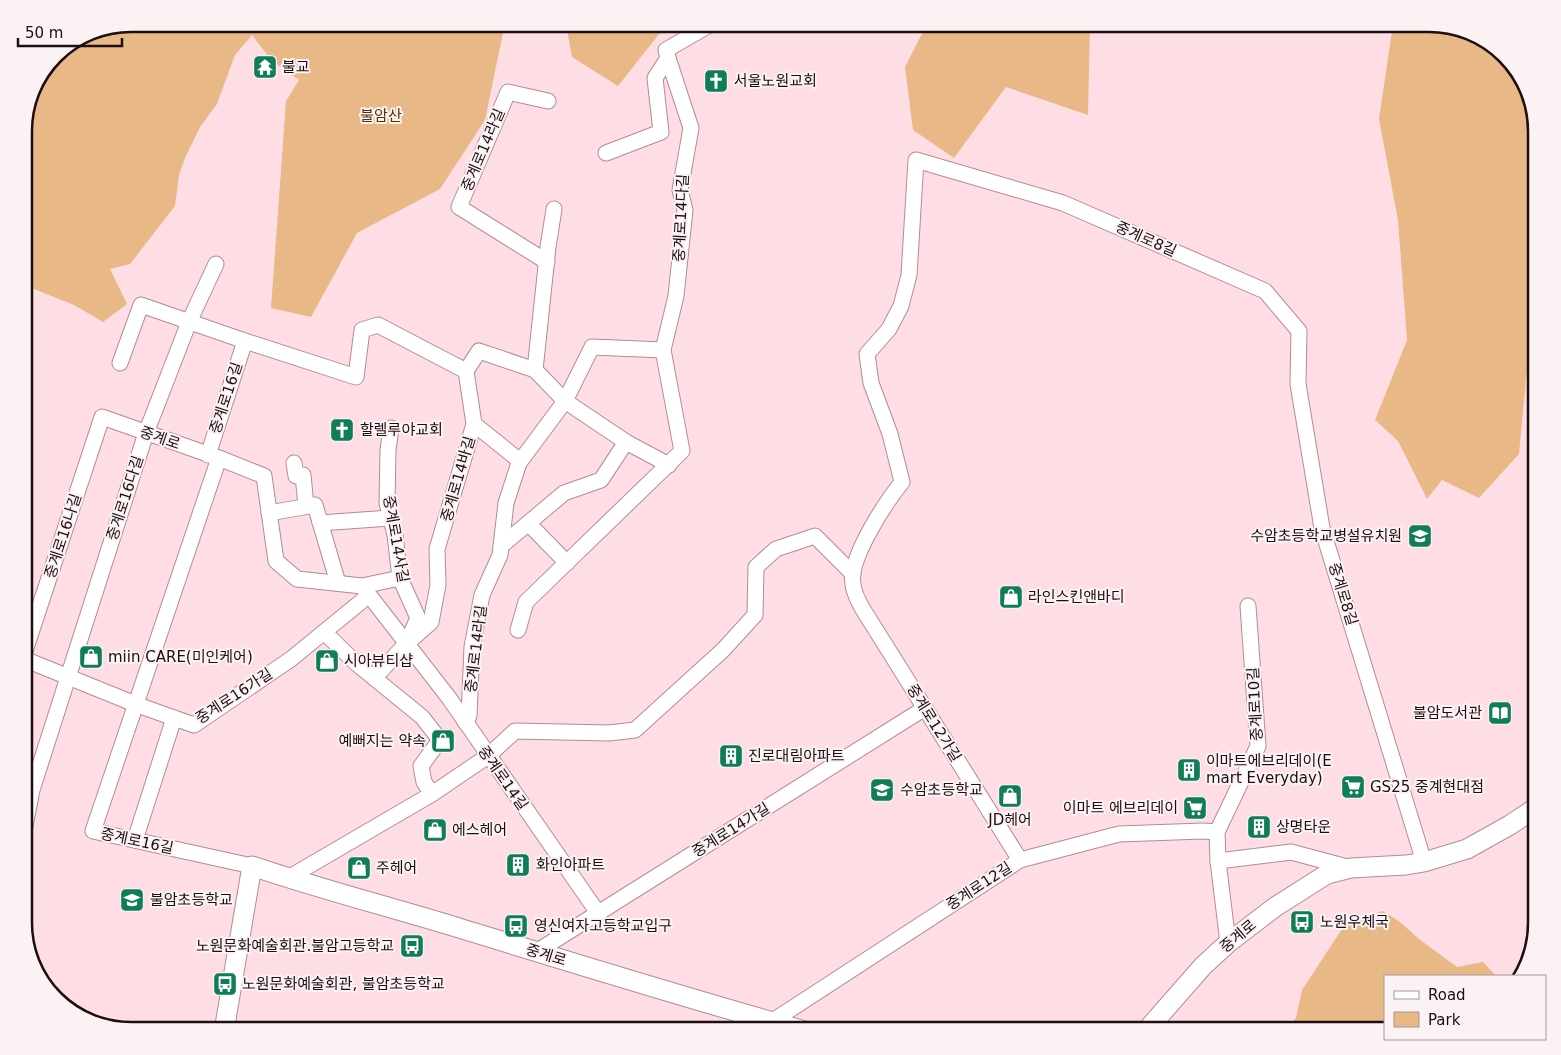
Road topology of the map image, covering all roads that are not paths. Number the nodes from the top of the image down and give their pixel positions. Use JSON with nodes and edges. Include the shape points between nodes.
{"nodes":[{"id":1,"x":697,"y":32,"type":"edge"},
{"id":2,"x":668,"y":58,"type":"junction"},
{"id":3,"x":548,"y":100,"type":"dead end"},
{"id":4,"x":606,"y":153,"type":"dead end"},
{"id":5,"x":554,"y":209,"type":"dead end"},
{"id":6,"x":547,"y":262,"type":"junction"},
{"id":7,"x":216,"y":264,"type":"dead end"},
{"id":8,"x":188,"y":322,"type":"junction"},
{"id":9,"x":245,"y":341,"type":"junction"},
{"id":10,"x":663,"y":350,"type":"junction"},
{"id":11,"x":120,"y":364,"type":"dead end"},
{"id":12,"x":535,"y":370,"type":"junction"},
{"id":13,"x":466,"y":371,"type":"junction"},
{"id":14,"x":565,"y":401,"type":"junction"},
{"id":15,"x":102,"y":417,"type":"joint"},
{"id":16,"x":474,"y":424,"type":"junction"},
{"id":17,"x":391,"y":428,"type":"dead end"},
{"id":18,"x":146,"y":433,"type":"junction"},
{"id":19,"x":626,"y":442,"type":"junction"},
{"id":20,"x":213,"y":456,"type":"junction"},
{"id":21,"x":520,"y":461,"type":"junction"},
{"id":22,"x":294,"y":463,"type":"dead end"},
{"id":23,"x":669,"y":465,"type":"junction"},
{"id":24,"x":306,"y":506,"type":"junction"},
{"id":25,"x":269,"y":513,"type":"junction"},
{"id":26,"x":390,"y":518,"type":"junction"},
{"id":27,"x":320,"y":523,"type":"junction"},
{"id":28,"x":528,"y":523,"type":"junction"},
{"id":29,"x":501,"y":546,"type":"junction"},
{"id":30,"x":567,"y":563,"type":"junction"},
{"id":31,"x":853,"y":574,"type":"junction"},
{"id":32,"x":400,"y":578,"type":"junction"},
{"id":33,"x":338,"y":583,"type":"junction"},
{"id":34,"x":365,"y":591,"type":"junction"},
{"id":35,"x":1248,"y":606,"type":"dead end"},
{"id":36,"x":864,"y":612,"type":"joint"},
{"id":37,"x":33,"y":627,"type":"edge"},
{"id":38,"x":518,"y":630,"type":"dead end"},
{"id":39,"x":324,"y":632,"type":"junction"},
{"id":40,"x":406,"y":644,"type":"junction"},
{"id":41,"x":33,"y":663,"type":"edge"},
{"id":42,"x":67,"y":677,"type":"junction"},
{"id":43,"x":374,"y":678,"type":"junction"},
{"id":44,"x":135,"y":704,"type":"junction"},
{"id":45,"x":925,"y":708,"type":"junction"},
{"id":46,"x":174,"y":718,"type":"junction"},
{"id":47,"x":465,"y":722,"type":"junction"},
{"id":48,"x":488,"y":756,"type":"junction"},
{"id":49,"x":33,"y":787,"type":"edge"},
{"id":50,"x":432,"y":794,"type":"junction"},
{"id":51,"x":1528,"y":813,"type":"edge"},
{"id":52,"x":1217,"y":832,"type":"junction"},
{"id":53,"x":135,"y":840,"type":"junction"},
{"id":54,"x":1020,"y":860,"type":"junction"},
{"id":55,"x":1218,"y":861,"type":"junction"},
{"id":56,"x":1424,"y":862,"type":"junction"},
{"id":57,"x":252,"y":866,"type":"junction"},
{"id":58,"x":1350,"y":868,"type":"junction"},
{"id":59,"x":288,"y":878,"type":"junction"},
{"id":60,"x":598,"y":913,"type":"junction"},
{"id":61,"x":1228,"y":943,"type":"junction"},
{"id":62,"x":536,"y":952,"type":"junction"},
{"id":63,"x":226,"y":1022,"type":"edge"},
{"id":64,"x":771,"y":1022,"type":"joint"},
{"id":65,"x":1154,"y":1022,"type":"edge"}],
"edges":[{"from":1,"to":2,"type":"street","via":[[666,50]]},
{"from":2,"to":4,"type":"street","via":[[655,78],[661,132]]},
{"from":2,"to":10,"type":"street","name":"중계로14다길","via":[[691,128],[680,190],[685,210],[676,296]]},
{"from":3,"to":6,"type":"street","name":"중계로14라길","via":[[508,92],[459,207]]},
{"from":5,"to":6,"type":"street"},
{"from":6,"to":12,"type":"street"},
{"from":7,"to":8,"type":"street","name":"중계로16다길"},
{"from":8,"to":9,"type":"street"},
{"from":8,"to":11,"type":"street","via":[[141,305]]},
{"from":8,"to":18,"type":"street","name":"중계로16다길"},
{"from":9,"to":13,"type":"street","via":[[356,377],[362,330],[378,325]]},
{"from":9,"to":20,"type":"street","name":"중계로16길"},
{"from":10,"to":14,"type":"street","name":"중계로14라길","via":[[592,347]]},
{"from":10,"to":23,"type":"street","name":"중계로14다길","via":[[682,451]]},
{"from":12,"to":13,"type":"street","via":[[479,352]]},
{"from":12,"to":14,"type":"street"},
{"from":13,"to":16,"type":"street","name":"중계로14바길"},
{"from":14,"to":19,"type":"street"},
{"from":14,"to":21,"type":"street","name":"중계로14라길"},
{"from":15,"to":18,"type":"street","name":"중계로"},
{"from":15,"to":37,"type":"street","name":"중계로16나길"},
{"from":16,"to":21,"type":"street"},
{"from":16,"to":40,"type":"street","name":"중계로14바길","via":[[437,549],[438,585],[431,622]]},
{"from":17,"to":26,"type":"street","name":"중계로14사길","via":[[387,494]]},
{"from":18,"to":20,"type":"street","name":"중계로"},
{"from":18,"to":42,"type":"street","name":"중계로16다길"},
{"from":19,"to":23,"type":"street"},
{"from":19,"to":28,"type":"street","via":[[601,480],[564,493]]},
{"from":20,"to":25,"type":"street","via":[[264,476]]},
{"from":20,"to":44,"type":"street","name":"중계로16길"},
{"from":21,"to":29,"type":"street","name":"중계로14라길","via":[[506,503]]},
{"from":22,"to":24,"type":"street","via":[[296,476],[303,475]]},
{"from":23,"to":30,"type":"street","name":"중계로14다길"},
{"from":24,"to":25,"type":"street"},
{"from":24,"to":27,"type":"street","via":[[315,505]]},
{"from":25,"to":33,"type":"street","via":[[276,561],[297,579]]},
{"from":26,"to":27,"type":"street"},
{"from":26,"to":32,"type":"street","name":"중계로14사길"},
{"from":27,"to":33,"type":"street"},
{"from":28,"to":29,"type":"street"},
{"from":28,"to":30,"type":"street"},
{"from":29,"to":47,"type":"street","name":"중계로14라길","via":[[482,595],[472,647],[469,716]]},
{"from":30,"to":38,"type":"street","name":"중계로14다길","via":[[526,602]]},
{"from":31,"to":36,"type":"street","name":"중계로8길","via":[[853,584]]},
{"from":31,"to":48,"type":"street","via":[[815,536],[776,549],[756,567],[755,615],[723,650],[635,730],[609,733],[515,731]]},
{"from":31,"to":56,"type":"street","name":"중계로8길","via":[[862,544],[902,482],[890,434],[871,383],[867,354],[889,329],[901,306],[909,275],[916,160],[1062,203],[1265,291],[1299,332],[1298,384],[1322,528]]},
{"from":32,"to":34,"type":"street"},
{"from":32,"to":40,"type":"street","name":"중계로14사길","via":[[418,618]]},
{"from":33,"to":34,"type":"street"},
{"from":34,"to":39,"type":"street","name":"중계로16가길"},
{"from":34,"to":40,"type":"street","name":"중계로14길"},
{"from":35,"to":52,"type":"street","name":"중계로10길","via":[[1258,746]]},
{"from":36,"to":45,"type":"street","name":"중계로12가길"},
{"from":39,"to":43,"type":"street"},
{"from":39,"to":46,"type":"street","name":"중계로16가길","via":[[291,659],[194,725]]},
{"from":40,"to":43,"type":"street"},
{"from":40,"to":47,"type":"street","name":"중계로14길"},
{"from":41,"to":42,"type":"street"},
{"from":42,"to":44,"type":"street"},
{"from":42,"to":49,"type":"street"},
{"from":43,"to":50,"type":"street","via":[[422,717],[440,740],[421,766],[424,782]]},
{"from":44,"to":46,"type":"street"},
{"from":44,"to":53,"type":"street","name":"중계로16길","via":[[93,832]]},
{"from":45,"to":54,"type":"street","name":"중계로12가길"},
{"from":45,"to":60,"type":"street","name":"중계로14가길"},
{"from":46,"to":53,"type":"street","name":"중계로16가길"},
{"from":47,"to":48,"type":"street","name":"중계로14길"},
{"from":48,"to":50,"type":"street"},
{"from":48,"to":60,"type":"street","name":"중계로14길"},
{"from":50,"to":59,"type":"street"},
{"from":51,"to":56,"type":"street","name":"중계로","via":[[1467,849]]},
{"from":52,"to":54,"type":"street","name":"중계로12길","via":[[1119,834]]},
{"from":52,"to":55,"type":"street","name":"중계로10길"},
{"from":53,"to":57,"type":"street","name":"중계로16길"},
{"from":54,"to":64,"type":"street","name":"중계로12길"},
{"from":55,"to":58,"type":"street","name":"중계로","via":[[1291,852]]},
{"from":55,"to":61,"type":"street","name":"중계로10길"},
{"from":56,"to":58,"type":"street","name":"중계로"},
{"from":57,"to":59,"type":"street","name":"중계로"},
{"from":57,"to":63,"type":"street"},
{"from":58,"to":61,"type":"street","name":"중계로","via":[[1327,874],[1275,907]]},
{"from":59,"to":62,"type":"street","name":"중계로"},
{"from":60,"to":62,"type":"street","name":"중계로14가길"},
{"from":61,"to":65,"type":"street","name":"중계로"},
{"from":62,"to":64,"type":"street","name":"중계로"}]}
